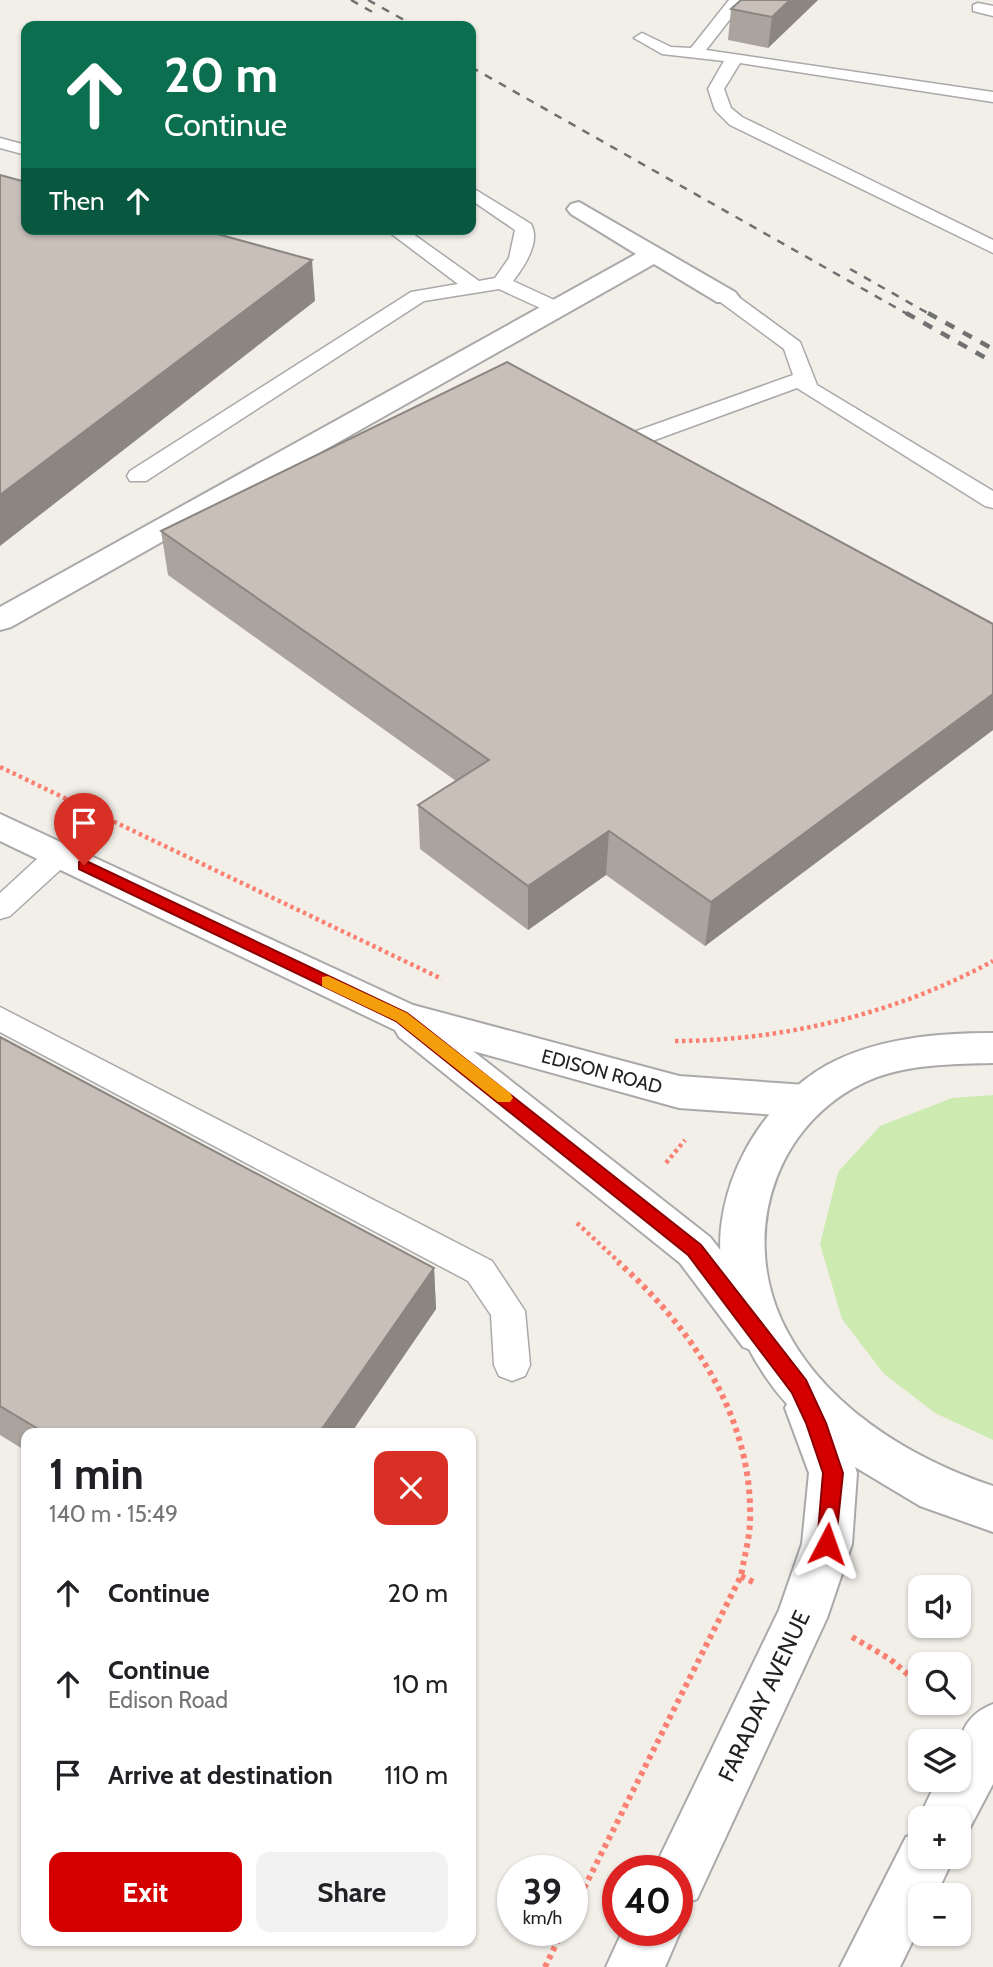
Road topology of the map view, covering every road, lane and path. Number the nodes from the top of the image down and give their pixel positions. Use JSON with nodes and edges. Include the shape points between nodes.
{"nodes":[{"id":1,"x":737,"y":0,"type":"edge"},
{"id":2,"x":642,"y":38,"type":"dead end"},
{"id":3,"x":695,"y":54,"type":"junction"},
{"id":4,"x":735,"y":57,"type":"junction"},
{"id":5,"x":993,"y":97,"type":"edge"},
{"id":6,"x":0,"y":143,"type":"edge"},
{"id":7,"x":21,"y":149,"type":"edge"},
{"id":8,"x":476,"y":195,"type":"edge"},
{"id":9,"x":579,"y":209,"type":"dead end"},
{"id":10,"x":402,"y":235,"type":"edge"},
{"id":11,"x":993,"y":247,"type":"edge"},
{"id":12,"x":652,"y":254,"type":"junction"},
{"id":13,"x":501,"y":283,"type":"junction"},
{"id":14,"x":475,"y":287,"type":"junction"},
{"id":15,"x":726,"y":297,"type":"joint"},
{"id":16,"x":556,"y":308,"type":"junction"},
{"id":17,"x":805,"y":378,"type":"junction"},
{"id":18,"x":625,"y":443,"type":"edge"},
{"id":19,"x":138,"y":476,"type":"dead end"},
{"id":20,"x":993,"y":500,"type":"edge"},
{"id":21,"x":0,"y":620,"type":"edge"},
{"id":22,"x":0,"y":767,"type":"edge"},
{"id":23,"x":0,"y":826,"type":"edge"},
{"id":24,"x":60,"y":854,"type":"junction"},
{"id":25,"x":0,"y":909,"type":"edge"},
{"id":26,"x":993,"y":961,"type":"edge"},
{"id":27,"x":452,"y":983,"type":"dead end"},
{"id":28,"x":402,"y":1017,"type":"junction"},
{"id":29,"x":0,"y":1018,"type":"edge"},
{"id":30,"x":993,"y":1027,"type":"edge"},
{"id":31,"x":674,"y":1041,"type":"dead end"},
{"id":32,"x":700,"y":1043,"type":"junction"},
{"id":33,"x":993,"y":1048,"type":"edge"},
{"id":34,"x":936,"y":1049,"type":"junction"},
{"id":35,"x":709,"y":1094,"type":"junction"},
{"id":36,"x":806,"y":1101,"type":"junction"},
{"id":37,"x":632,"y":1199,"type":"junction"},
{"id":38,"x":512,"y":1366,"type":"dead end"},
{"id":39,"x":787,"y":1370,"type":"junction"},
{"id":40,"x":993,"y":1509,"type":"edge"},
{"id":41,"x":993,"y":1730,"type":"edge"},
{"id":42,"x":952,"y":1806,"type":"edge"},
{"id":43,"x":688,"y":1855,"type":"edge"},
{"id":44,"x":920,"y":1869,"type":"edge"},
{"id":45,"x":588,"y":1880,"type":"edge"},
{"id":46,"x":555,"y":1946,"type":"edge"},
{"id":47,"x":645,"y":1946,"type":"edge"},
{"id":48,"x":545,"y":1967,"type":"edge"},
{"id":49,"x":635,"y":1967,"type":"edge"},
{"id":50,"x":869,"y":1967,"type":"edge"}],
"edges":[{"from":1,"to":3,"type":"lane"},
{"from":2,"to":3,"type":"lane","via":[[667,51]]},
{"from":3,"to":4,"type":"lane"},
{"from":4,"to":5,"type":"lane"},
{"from":4,"to":11,"type":"lane","via":[[716,89],[723,110],[736,121]]},
{"from":6,"to":7,"type":"lane"},
{"from":8,"to":13,"type":"lane","via":[[524,228],[525,238],[513,269]]},
{"from":9,"to":12,"type":"street"},
{"from":10,"to":14,"type":"lane"},
{"from":12,"to":15,"type":"street"},
{"from":12,"to":16,"type":"street"},
{"from":13,"to":14,"type":"lane"},
{"from":13,"to":16,"type":"lane"},
{"from":14,"to":19,"type":"lane","via":[[418,296]]},
{"from":15,"to":17,"type":"lane","via":[[793,346]]},
{"from":16,"to":21,"type":"street"},
{"from":17,"to":18,"type":"lane"},
{"from":17,"to":20,"type":"lane","via":[[808,388]]},
{"from":22,"to":27,"type":"path"},
{"from":23,"to":24,"type":"street","name":"EDISON ROAD"},
{"from":24,"to":25,"type":"lane"},
{"from":24,"to":28,"type":"street","name":"EDISON ROAD"},
{"from":26,"to":32,"type":"path","via":[[968,978],[845,1018]]},
{"from":28,"to":35,"type":"street","name":"EDISON ROAD","via":[[679,1092]]},
{"from":28,"to":37,"type":"street","name":"EDISON ROAD"},
{"from":29,"to":38,"type":"lane","via":[[480,1271],[508,1311]]},
{"from":30,"to":34,"type":"street"},
{"from":31,"to":32,"type":"path"},
{"from":32,"to":35,"type":"path"},
{"from":33,"to":34,"type":"street"},
{"from":34,"to":36,"type":"street","via":[[876,1062],[844,1075]]},
{"from":35,"to":36,"type":"street","name":"EDISON ROAD"},
{"from":35,"to":37,"type":"path","via":[[684,1140]]},
{"from":36,"to":39,"type":"street","via":[[771,1141],[754,1173],[741,1235],[754,1310]]},
{"from":37,"to":39,"type":"street","name":"EDISON ROAD","via":[[695,1250]]},
{"from":37,"to":45,"type":"path","via":[[591,1237],[650,1293],[710,1367],[734,1415],[747,1462],[750,1523],[741,1576]]},
{"from":39,"to":40,"type":"street","via":[[838,1429],[885,1464],[967,1503]]},
{"from":39,"to":43,"type":"street","name":"FARADAY AVENUE","via":[[816,1423],[833,1473],[827,1544],[802,1618]]},
{"from":41,"to":42,"type":"street"},
{"from":44,"to":50,"type":"street"},
{"from":46,"to":48,"type":"path"},
{"from":47,"to":49,"type":"street"}]}
